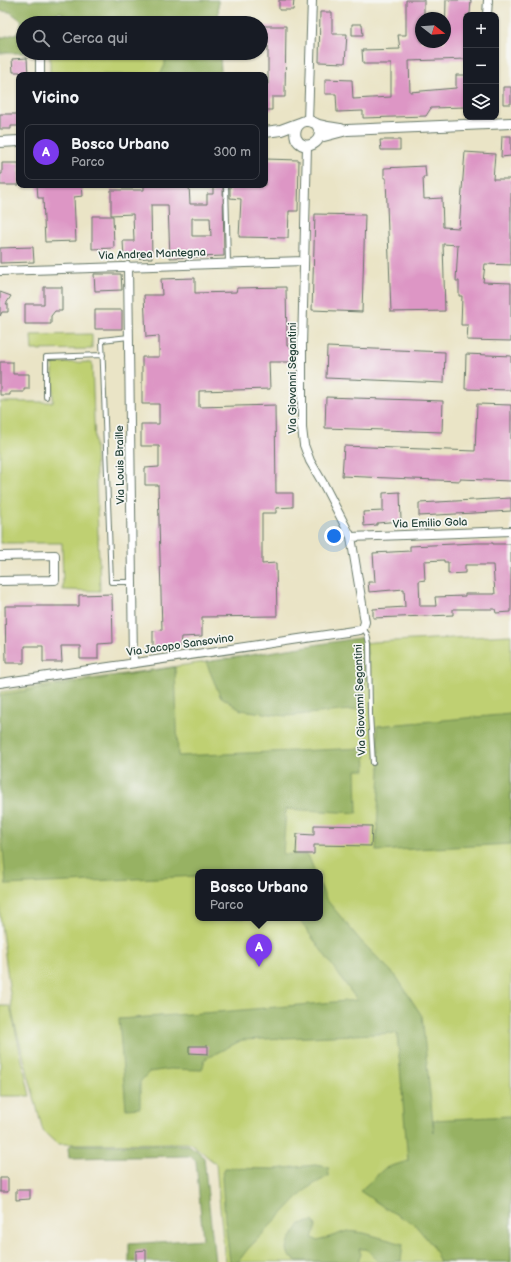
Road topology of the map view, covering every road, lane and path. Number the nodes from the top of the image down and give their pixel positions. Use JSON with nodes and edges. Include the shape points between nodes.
{"nodes":[{"id":1,"x":312,"y":0,"type":"edge"},
{"id":2,"x":488,"y":0,"type":"edge"},
{"id":3,"x":487,"y":12,"type":"edge"},
{"id":4,"x":40,"y":60,"type":"edge"},
{"id":5,"x":40,"y":72,"type":"edge"},
{"id":6,"x":482,"y":120,"type":"edge"},
{"id":7,"x":308,"y":123,"type":"junction"},
{"id":8,"x":511,"y":123,"type":"edge"},
{"id":9,"x":347,"y":130,"type":"junction"},
{"id":10,"x":268,"y":132,"type":"edge"},
{"id":11,"x":268,"y":132,"type":"edge"},
{"id":12,"x":320,"y":137,"type":"junction"},
{"id":13,"x":297,"y":139,"type":"junction"},
{"id":14,"x":16,"y":141,"type":"edge"},
{"id":15,"x":0,"y":142,"type":"edge"},
{"id":16,"x":307,"y":146,"type":"junction"},
{"id":17,"x":226,"y":188,"type":"edge"},
{"id":18,"x":304,"y":261,"type":"junction"},
{"id":19,"x":228,"y":263,"type":"junction"},
{"id":20,"x":128,"y":266,"type":"junction"},
{"id":21,"x":0,"y":271,"type":"edge"},
{"id":22,"x":129,"y":337,"type":"junction"},
{"id":23,"x":103,"y":355,"type":"junction"},
{"id":24,"x":46,"y":397,"type":"dead end"},
{"id":25,"x":511,"y":531,"type":"edge"},
{"id":26,"x":351,"y":537,"type":"junction"},
{"id":27,"x":0,"y":556,"type":"edge"},
{"id":28,"x":0,"y":581,"type":"edge"},
{"id":29,"x":132,"y":582,"type":"junction"},
{"id":30,"x":363,"y":628,"type":"junction"},
{"id":31,"x":133,"y":663,"type":"junction"},
{"id":32,"x":0,"y":683,"type":"edge"},
{"id":33,"x":373,"y":763,"type":"dead end"}],
"edges":[{"from":1,"to":7,"type":"street"},
{"from":2,"to":3,"type":"street"},
{"from":4,"to":5,"type":"street"},
{"from":6,"to":8,"type":"street"},
{"from":6,"to":9,"type":"street"},
{"from":7,"to":9,"type":"street"},
{"from":7,"to":10,"type":"street"},
{"from":7,"to":12,"type":"street","via":[[320,129]]},
{"from":7,"to":13,"type":"street","via":[[295,131]]},
{"from":9,"to":12,"type":"street"},
{"from":11,"to":13,"type":"street"},
{"from":12,"to":16,"type":"street","via":[[316,143]]},
{"from":13,"to":16,"type":"street"},
{"from":14,"to":15,"type":"street"},
{"from":16,"to":18,"type":"street","name":"Via Giovanni Segantini"},
{"from":17,"to":19,"type":"lane"},
{"from":18,"to":19,"type":"street","name":"Via Andrea Mantegna"},
{"from":18,"to":26,"type":"street","name":"Via Giovanni Segantini","via":[[304,445]]},
{"from":19,"to":20,"type":"street","name":"Via Andrea Mantegna"},
{"from":20,"to":21,"type":"street","name":"Via Andrea Mantegna"},
{"from":20,"to":22,"type":"street","name":"Via Louis Braille"},
{"from":22,"to":23,"type":"lane","via":[[102,340]]},
{"from":22,"to":29,"type":"street","name":"Via Louis Braille"},
{"from":23,"to":24,"type":"lane","via":[[46,357]]},
{"from":23,"to":29,"type":"lane","via":[[111,582]]},
{"from":25,"to":26,"type":"street","name":"Via Emilio Gola"},
{"from":26,"to":30,"type":"street","name":"Via Giovanni Segantini","via":[[365,622]]},
{"from":27,"to":28,"type":"street","via":[[55,555],[55,580]]},
{"from":29,"to":31,"type":"street","name":"Via Louis Braille"},
{"from":30,"to":31,"type":"street","name":"Via Jacopo Sansovino"},
{"from":30,"to":33,"type":"lane","name":"Via Giovanni Segantini","via":[[369,644]]},
{"from":31,"to":32,"type":"street","name":"Via Jacopo Sansovino"}]}
